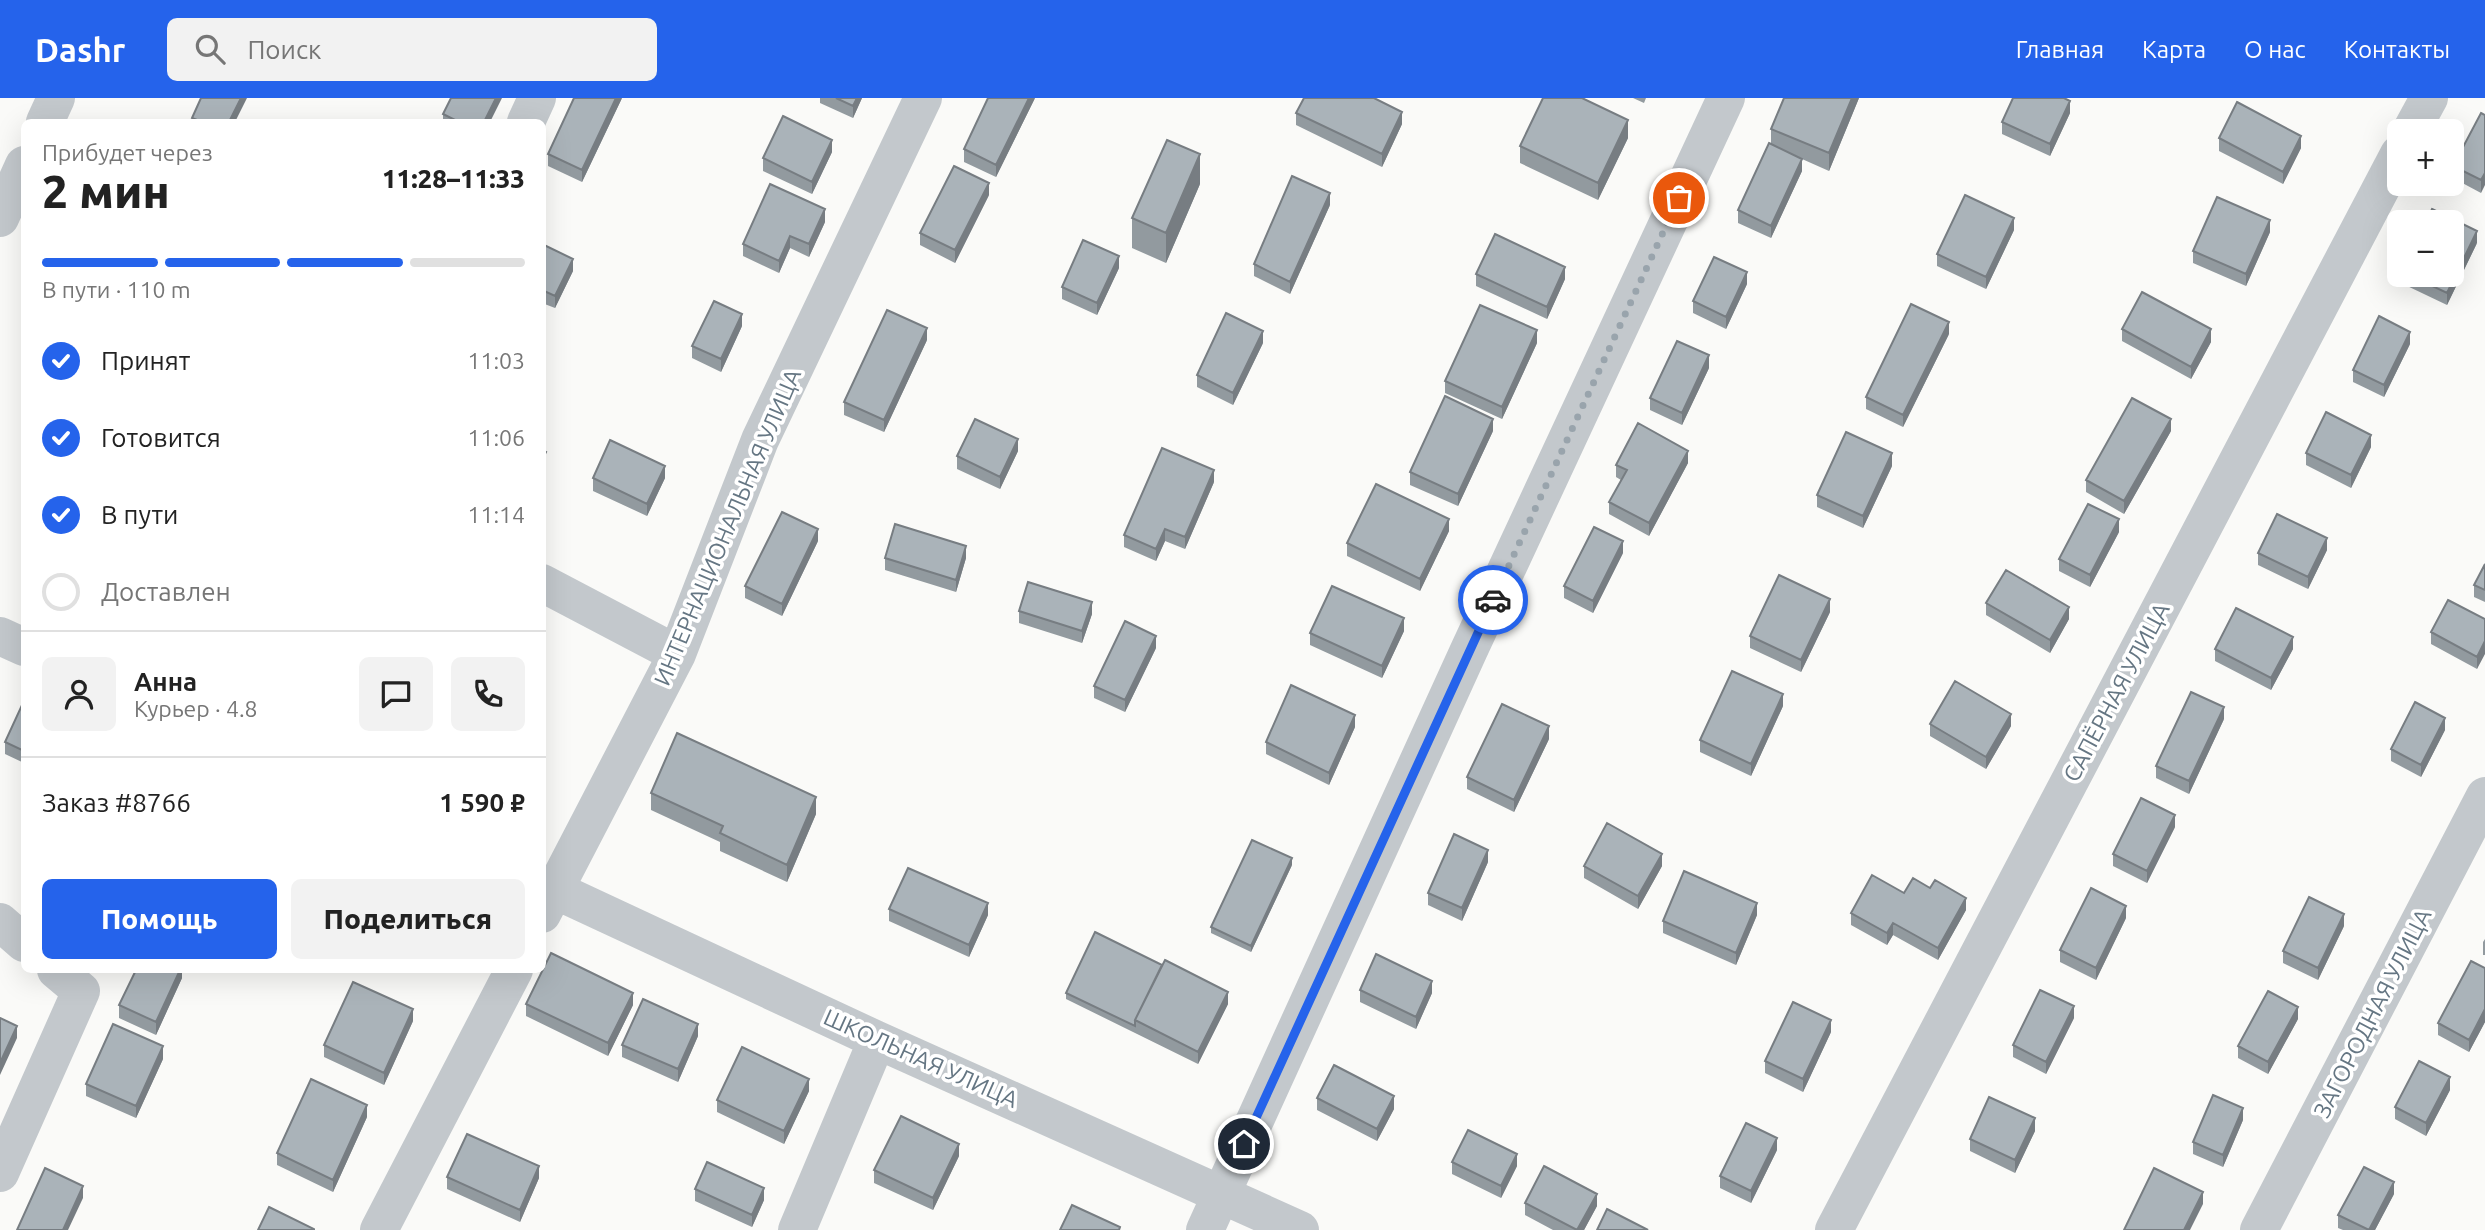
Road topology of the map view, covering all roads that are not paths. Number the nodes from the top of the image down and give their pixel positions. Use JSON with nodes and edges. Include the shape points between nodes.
{"nodes":[{"id":1,"x":56,"y":98,"type":"edge"},
{"id":2,"x":537,"y":98,"type":"edge"},
{"id":3,"x":923,"y":98,"type":"edge"},
{"id":4,"x":1726,"y":98,"type":"edge"},
{"id":5,"x":2429,"y":98,"type":"edge"},
{"id":6,"x":46,"y":119,"type":"edge"},
{"id":7,"x":527,"y":119,"type":"edge"},
{"id":8,"x":2418,"y":119,"type":"edge"},
{"id":9,"x":21,"y":172,"type":"edge"},
{"id":10,"x":2387,"y":177,"type":"edge"},
{"id":11,"x":0,"y":218,"type":"edge"},
{"id":12,"x":546,"y":585,"type":"edge"},
{"id":13,"x":0,"y":636,"type":"edge"},
{"id":14,"x":21,"y":646,"type":"edge"},
{"id":15,"x":677,"y":654,"type":"junction"},
{"id":16,"x":2485,"y":796,"type":"edge"},
{"id":17,"x":547,"y":896,"type":"edge"},
{"id":18,"x":0,"y":922,"type":"edge"},
{"id":19,"x":21,"y":940,"type":"edge"},
{"id":20,"x":60,"y":973,"type":"edge"},
{"id":21,"x":512,"y":973,"type":"edge"},
{"id":22,"x":877,"y":1040,"type":"junction"},
{"id":23,"x":0,"y":1173,"type":"edge"},
{"id":24,"x":1222,"y":1193,"type":"junction"},
{"id":25,"x":379,"y":1230,"type":"edge"},
{"id":26,"x":797,"y":1230,"type":"edge"},
{"id":27,"x":1205,"y":1230,"type":"edge"},
{"id":28,"x":1300,"y":1230,"type":"edge"},
{"id":29,"x":1834,"y":1230,"type":"edge"},
{"id":30,"x":2259,"y":1230,"type":"edge"}],
"edges":[{"from":1,"to":6,"type":"street"},
{"from":2,"to":7,"type":"street"},
{"from":3,"to":15,"type":"street","name":"ИНТЕРНАЦИОНАЛЬНАЯ УЛИЦА","via":[[760,440]]},
{"from":4,"to":24,"type":"street"},
{"from":5,"to":8,"type":"street"},
{"from":9,"to":11,"type":"street"},
{"from":10,"to":29,"type":"street","name":"САПЁРНАЯ УЛИЦА"},
{"from":12,"to":15,"type":"street"},
{"from":13,"to":14,"type":"street"},
{"from":15,"to":17,"type":"street","name":"ИНТЕРНАЦИОНАЛЬНАЯ УЛИЦА"},
{"from":16,"to":30,"type":"street","name":"ЗАГОРОДНАЯ УЛИЦА"},
{"from":17,"to":22,"type":"street","name":"ШКОЛЬНАЯ УЛИЦА"},
{"from":18,"to":19,"type":"street"},
{"from":20,"to":23,"type":"street","via":[[81,991]]},
{"from":21,"to":25,"type":"street"},
{"from":22,"to":24,"type":"street","name":"ШКОЛЬНАЯ УЛИЦА"},
{"from":22,"to":26,"type":"street"},
{"from":24,"to":27,"type":"street"},
{"from":24,"to":28,"type":"street","name":"ШКОЛЬНАЯ УЛИЦА"}]}
